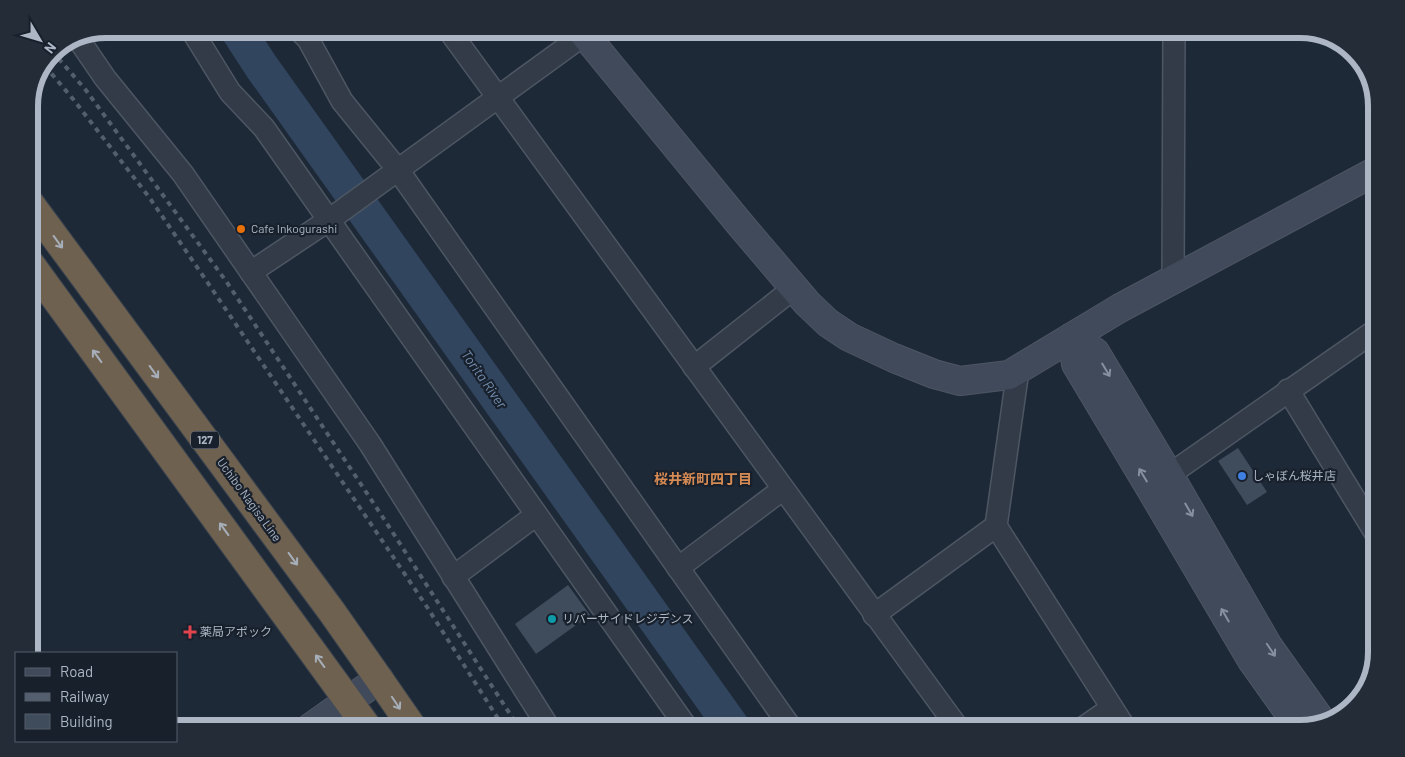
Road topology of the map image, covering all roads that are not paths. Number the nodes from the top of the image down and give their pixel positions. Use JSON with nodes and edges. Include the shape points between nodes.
{"nodes":[{"id":1,"x":197,"y":38,"type":"edge"},
{"id":2,"x":307,"y":38,"type":"edge"},
{"id":3,"x":455,"y":38,"type":"edge"},
{"id":4,"x":573,"y":38,"type":"edge"},
{"id":5,"x":588,"y":38,"type":"edge"},
{"id":6,"x":1174,"y":38,"type":"edge"},
{"id":7,"x":81,"y":43,"type":"edge"},
{"id":8,"x":498,"y":97,"type":"junction"},
{"id":9,"x":394,"y":173,"type":"junction"},
{"id":10,"x":1367,"y":176,"type":"edge"},
{"id":11,"x":38,"y":214,"type":"edge"},
{"id":12,"x":332,"y":217,"type":"junction"},
{"id":13,"x":251,"y":272,"type":"junction"},
{"id":14,"x":38,"y":274,"type":"edge"},
{"id":15,"x":1173,"y":280,"type":"junction"},
{"id":16,"x":794,"y":288,"type":"junction"},
{"id":17,"x":1367,"y":336,"type":"edge"},
{"id":18,"x":1072,"y":337,"type":"junction"},
{"id":19,"x":694,"y":367,"type":"junction"},
{"id":20,"x":1018,"y":370,"type":"junction"},
{"id":21,"x":1288,"y":390,"type":"junction"},
{"id":22,"x":1169,"y":475,"type":"junction"},
{"id":23,"x":783,"y":490,"type":"junction"},
{"id":24,"x":536,"y":515,"type":"junction"},
{"id":25,"x":1368,"y":515,"type":"edge"},
{"id":26,"x":996,"y":526,"type":"junction"},
{"id":27,"x":678,"y":568,"type":"junction"},
{"id":28,"x":454,"y":577,"type":"junction"},
{"id":29,"x":874,"y":615,"type":"junction"},
{"id":30,"x":379,"y":678,"type":"junction"},
{"id":31,"x":348,"y":700,"type":"junction"},
{"id":32,"x":1112,"y":708,"type":"junction"},
{"id":33,"x":1310,"y":718,"type":"edge"},
{"id":34,"x":1312,"y":718,"type":"edge"},
{"id":35,"x":322,"y":719,"type":"edge"},
{"id":36,"x":362,"y":719,"type":"edge"},
{"id":37,"x":407,"y":719,"type":"edge"},
{"id":38,"x":542,"y":719,"type":"edge"},
{"id":39,"x":681,"y":719,"type":"edge"},
{"id":40,"x":785,"y":719,"type":"edge"},
{"id":41,"x":951,"y":719,"type":"edge"},
{"id":42,"x":1096,"y":719,"type":"edge"},
{"id":43,"x":1119,"y":719,"type":"edge"}],
"edges":[{"from":1,"to":12,"type":"street","via":[[230,92],[264,128]]},
{"from":2,"to":9,"type":"street","via":[[342,100]]},
{"from":3,"to":8,"type":"street"},
{"from":4,"to":8,"type":"street"},
{"from":5,"to":16,"type":"street"},
{"from":6,"to":15,"type":"street"},
{"from":7,"to":13,"type":"street","via":[[105,78],[183,174]]},
{"from":8,"to":9,"type":"street"},
{"from":8,"to":19,"type":"street"},
{"from":9,"to":12,"type":"street"},
{"from":9,"to":27,"type":"street"},
{"from":10,"to":15,"type":"street"},
{"from":11,"to":30,"type":"highway","name":"Uchibo Nagisa Line","number":"127","one_way":true},
{"from":12,"to":13,"type":"street"},
{"from":12,"to":24,"type":"street"},
{"from":13,"to":28,"type":"street","via":[[370,444]]},
{"from":31,"to":14,"type":"highway","one_way":true},
{"from":15,"to":18,"type":"street"},
{"from":16,"to":19,"type":"street"},
{"from":16,"to":20,"type":"street","via":[[828,323],[849,337],[934,374],[960,380],[1009,375]]},
{"from":17,"to":21,"type":"street"},
{"from":18,"to":20,"type":"street"},
{"from":18,"to":22,"type":"street","one_way":true,"via":[[1095,352]]},
{"from":33,"to":18,"type":"street","one_way":true,"via":[[1251,659],[1076,364]]},
{"from":19,"to":23,"type":"street"},
{"from":20,"to":26,"type":"street"},
{"from":21,"to":22,"type":"street"},
{"from":21,"to":25,"type":"street"},
{"from":22,"to":34,"type":"street","one_way":true},
{"from":23,"to":27,"type":"street"},
{"from":23,"to":29,"type":"street"},
{"from":24,"to":28,"type":"street"},
{"from":24,"to":39,"type":"street"},
{"from":26,"to":29,"type":"street"},
{"from":26,"to":32,"type":"street"},
{"from":27,"to":40,"type":"street"},
{"from":28,"to":38,"type":"street"},
{"from":29,"to":41,"type":"street"},
{"from":30,"to":31,"type":"street"},
{"from":30,"to":37,"type":"highway","name":"Uchibo Nagisa Line","number":"127","one_way":true},
{"from":31,"to":35,"type":"street"},
{"from":31,"to":36,"type":"highway"},
{"from":32,"to":42,"type":"street"},
{"from":32,"to":43,"type":"street"}]}
